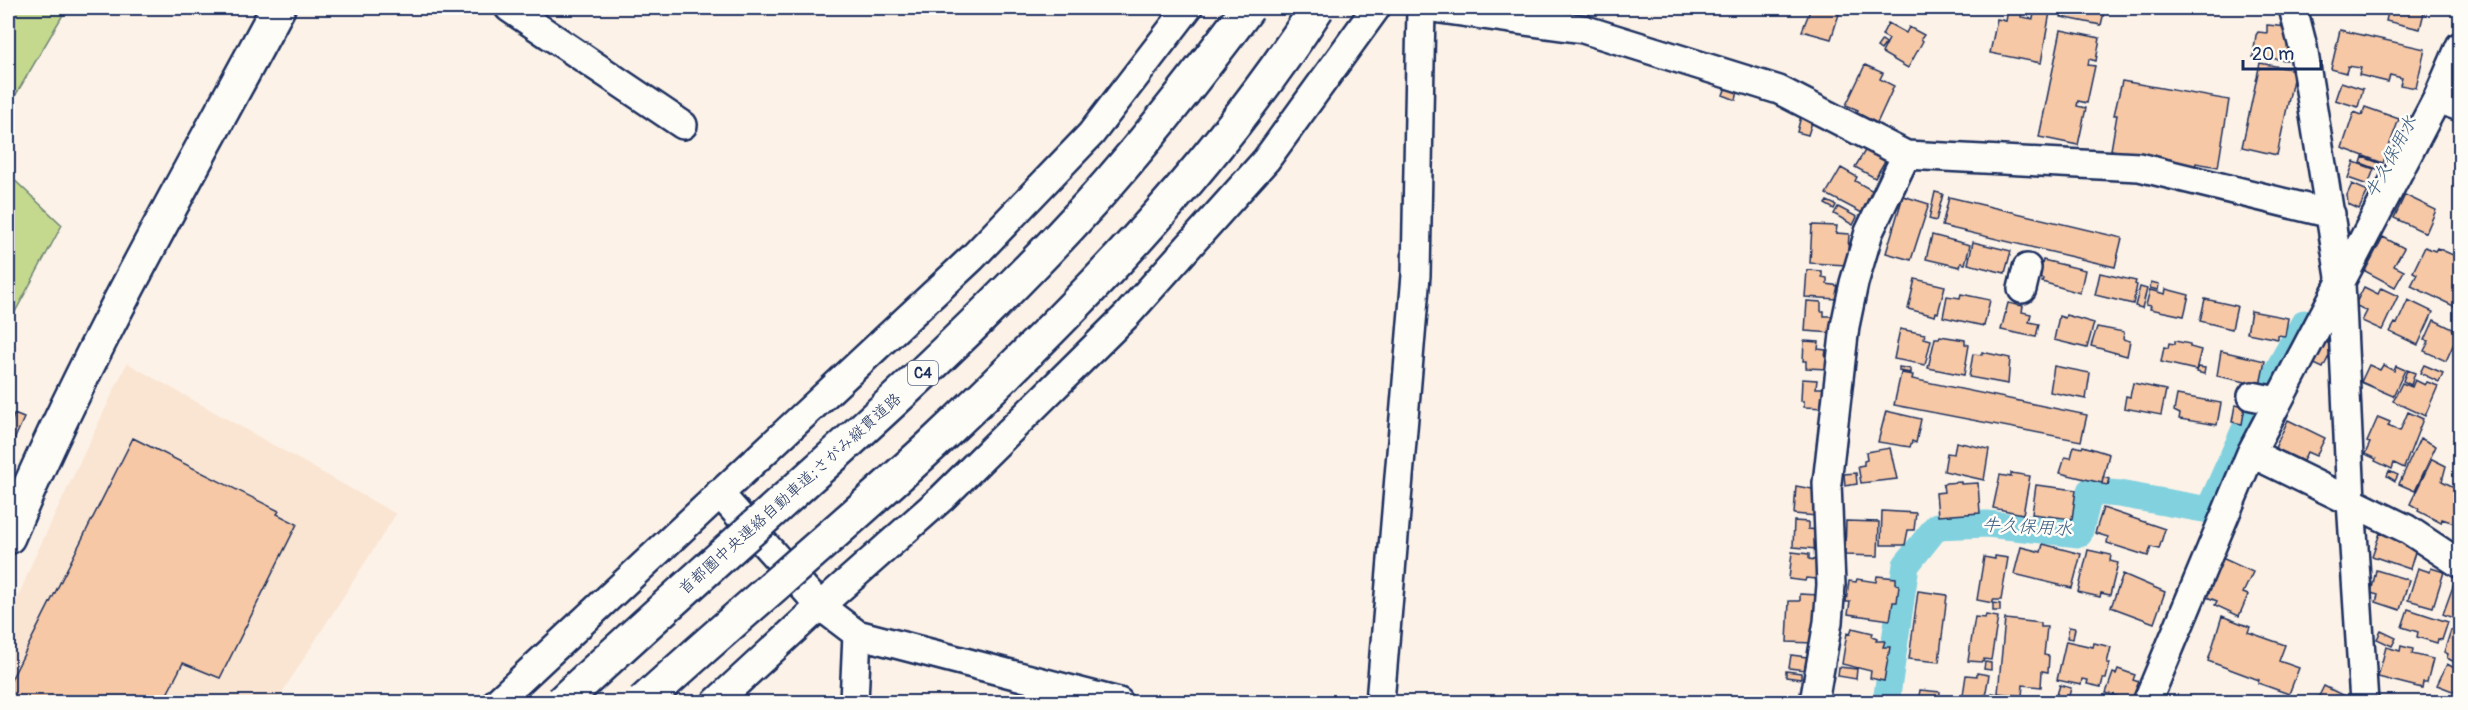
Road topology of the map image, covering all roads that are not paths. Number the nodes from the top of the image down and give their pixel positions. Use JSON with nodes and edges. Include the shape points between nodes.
{"nodes":[{"id":1,"x":278,"y":8,"type":"edge"},
{"id":2,"x":509,"y":8,"type":"edge"},
{"id":3,"x":1188,"y":8,"type":"edge"},
{"id":4,"x":1248,"y":8,"type":"edge"},
{"id":5,"x":1317,"y":8,"type":"edge"},
{"id":6,"x":1376,"y":8,"type":"edge"},
{"id":7,"x":1421,"y":8,"type":"edge"},
{"id":8,"x":1433,"y":8,"type":"edge"},
{"id":9,"x":2293,"y":8,"type":"edge"},
{"id":10,"x":2460,"y":46,"type":"edge"},
{"id":11,"x":2449,"y":103,"type":"edge"},
{"id":12,"x":683,"y":125,"type":"dead end"},
{"id":13,"x":1906,"y":155,"type":"junction"},
{"id":14,"x":2331,"y":213,"type":"junction"},
{"id":15,"x":2341,"y":283,"type":"junction"},
{"id":16,"x":2251,"y":453,"type":"junction"},
{"id":17,"x":719,"y":493,"type":"junction"},
{"id":18,"x":2351,"y":501,"type":"junction"},
{"id":19,"x":8,"y":537,"type":"edge"},
{"id":20,"x":2460,"y":564,"type":"edge"},
{"id":21,"x":820,"y":606,"type":"junction"},
{"id":22,"x":856,"y":634,"type":"junction"},
{"id":23,"x":497,"y":702,"type":"edge"},
{"id":24,"x":562,"y":702,"type":"edge"},
{"id":25,"x":643,"y":702,"type":"edge"},
{"id":26,"x":716,"y":702,"type":"edge"},
{"id":27,"x":854,"y":702,"type":"edge"},
{"id":28,"x":1119,"y":702,"type":"edge"},
{"id":29,"x":1380,"y":702,"type":"edge"},
{"id":30,"x":1814,"y":702,"type":"edge"},
{"id":31,"x":2147,"y":702,"type":"edge"},
{"id":32,"x":2364,"y":702,"type":"edge"}],
"edges":[{"from":1,"to":19,"type":"main road","via":[[99,340]]},
{"from":2,"to":12,"type":"street"},
{"from":3,"to":17,"type":"street","via":[[1091,134],[972,258]]},
{"from":4,"to":24,"type":"main road","name":"首都圏中央連絡自動車道;さがみ縦貫道路","number":"C4","bridge":true,"via":[[1142,144],[993,305],[893,402]]},
{"from":5,"to":25,"type":"main road","bridge":true,"via":[[1188,181],[1032,348],[930,447]]},
{"from":6,"to":21,"type":"street","via":[[1266,160],[1126,315],[942,498]]},
{"from":7,"to":29,"type":"street","via":[[1416,275]]},
{"from":8,"to":13,"type":"street","via":[[1582,29],[1768,87]]},
{"from":9,"to":14,"type":"street"},
{"from":10,"to":11,"type":"street","via":[[2452,60]]},
{"from":11,"to":15,"type":"street"},
{"from":13,"to":14,"type":"street","via":[[2139,167]]},
{"from":13,"to":30,"type":"street","via":[[1869,232],[1845,326],[1827,483],[1831,585],[1828,622]]},
{"from":14,"to":15,"type":"street"},
{"from":15,"to":16,"type":"street","via":[[2291,354],[2267,399]]},
{"from":15,"to":18,"type":"street"},
{"from":16,"to":18,"type":"street"},
{"from":16,"to":31,"type":"street"},
{"from":17,"to":21,"type":"street"},
{"from":17,"to":23,"type":"street"},
{"from":18,"to":20,"type":"street"},
{"from":18,"to":32,"type":"street"},
{"from":21,"to":22,"type":"street"},
{"from":21,"to":26,"type":"street"},
{"from":22,"to":27,"type":"street"},
{"from":22,"to":28,"type":"street"}]}
